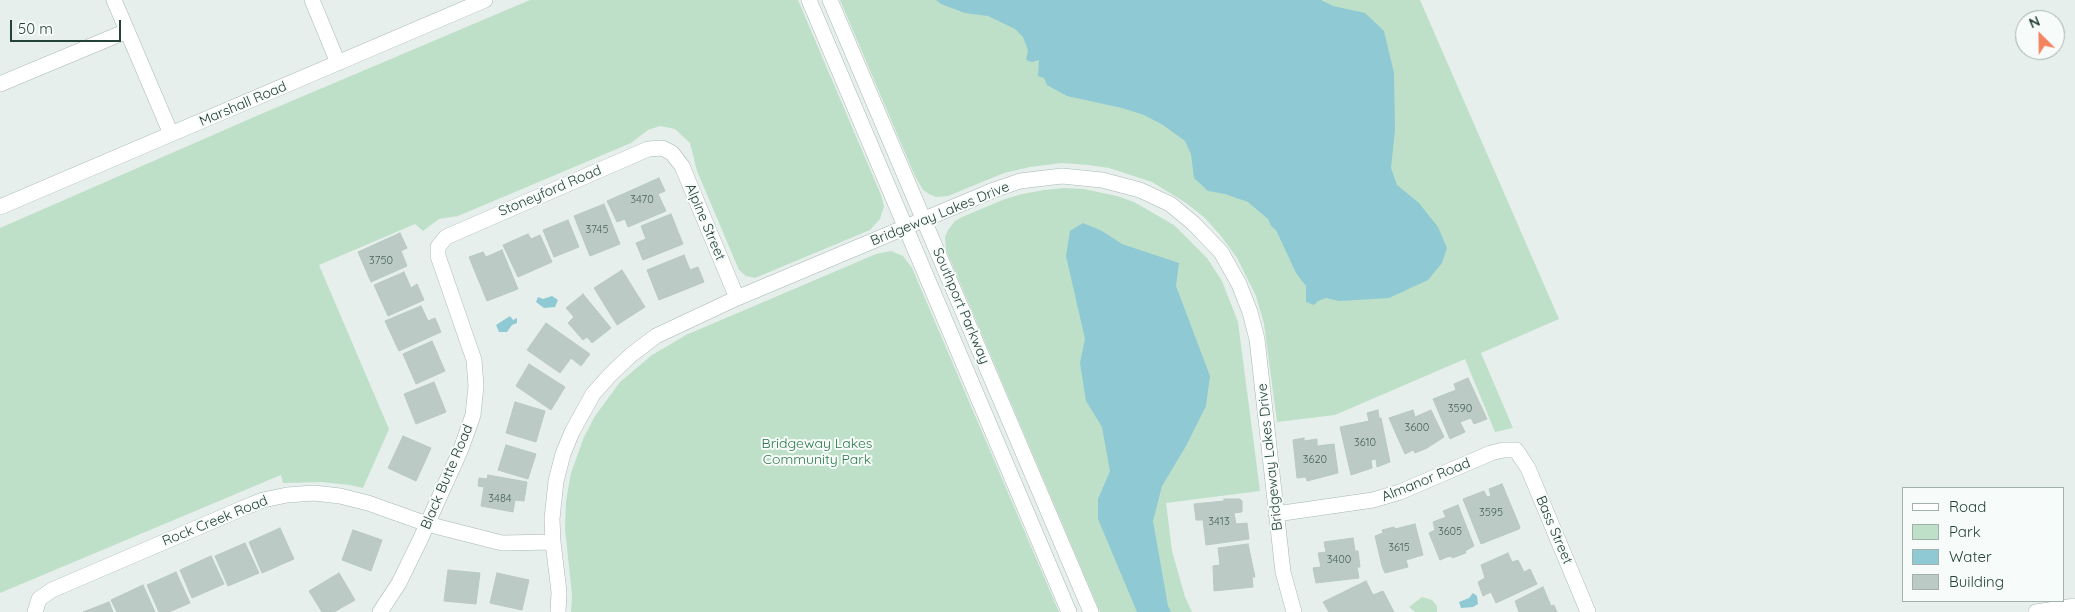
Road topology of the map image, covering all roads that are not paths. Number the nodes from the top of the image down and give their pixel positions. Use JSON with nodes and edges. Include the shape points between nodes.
{"nodes":[{"id":1,"x":114,"y":0,"type":"edge"},
{"id":2,"x":312,"y":0,"type":"edge"},
{"id":3,"x":485,"y":0,"type":"edge"},
{"id":4,"x":809,"y":0,"type":"edge"},
{"id":5,"x":830,"y":0,"type":"edge"},
{"id":6,"x":127,"y":31,"type":"junction"},
{"id":7,"x":338,"y":63,"type":"junction"},
{"id":8,"x":1,"y":79,"type":"edge"},
{"id":9,"x":172,"y":134,"type":"junction"},
{"id":10,"x":667,"y":149,"type":"joint"},
{"id":11,"x":0,"y":207,"type":"edge"},
{"id":12,"x":924,"y":220,"type":"junction"},
{"id":13,"x":906,"y":228,"type":"junction"},
{"id":14,"x":438,"y":247,"type":"joint"},
{"id":15,"x":737,"y":298,"type":"junction"},
{"id":16,"x":1516,"y":450,"type":"joint"},
{"id":17,"x":1276,"y":514,"type":"junction"},
{"id":18,"x":427,"y":524,"type":"junction"},
{"id":19,"x":553,"y":542,"type":"junction"},
{"id":20,"x":2075,"y":606,"type":"edge"},
{"id":21,"x":36,"y":609,"type":"edge"},
{"id":22,"x":380,"y":612,"type":"edge"},
{"id":23,"x":558,"y":612,"type":"edge"},
{"id":24,"x":1069,"y":612,"type":"edge"},
{"id":25,"x":1091,"y":612,"type":"edge"},
{"id":26,"x":1294,"y":612,"type":"edge"},
{"id":27,"x":1588,"y":612,"type":"edge"},
{"id":28,"x":2036,"y":612,"type":"edge"}],
"edges":[{"from":1,"to":6,"type":"street"},
{"from":2,"to":7,"type":"street"},
{"from":3,"to":7,"type":"street","name":"Marshall Road"},
{"from":4,"to":13,"type":"street","name":"Southport Parkway"},
{"from":5,"to":12,"type":"street","name":"Southport Parkway"},
{"from":6,"to":8,"type":"street"},
{"from":6,"to":9,"type":"street"},
{"from":7,"to":9,"type":"street","name":"Marshall Road"},
{"from":9,"to":11,"type":"street","name":"Marshall Road"},
{"from":10,"to":14,"type":"street","name":"Stoneyford Road","via":[[648,149],[452,233]]},
{"from":10,"to":15,"type":"street","name":"Alpine Street","via":[[682,166]]},
{"from":12,"to":13,"type":"street","name":"Bridgeway Lakes Drive"},
{"from":12,"to":17,"type":"street","name":"Bridgeway Lakes Drive","via":[[1020,181],[1062,176],[1102,180],[1140,190],[1170,204],[1222,252],[1250,312],[1257,339]]},
{"from":12,"to":25,"type":"street","name":"Southport Parkway"},
{"from":13,"to":15,"type":"street","name":"Bridgeway Lakes Drive"},
{"from":13,"to":24,"type":"street","name":"Southport Parkway"},
{"from":14,"to":18,"type":"street","name":"Black Butte Road","via":[[438,260],[474,360],[476,386],[473,415],[461,449]]},
{"from":15,"to":19,"type":"street","name":"Bridgeway Lakes Drive","via":[[656,336],[631,355],[593,394],[563,454],[556,481]]},
{"from":16,"to":17,"type":"street","name":"Almanor Road","via":[[1491,453],[1400,492],[1373,500]]},
{"from":16,"to":27,"type":"street","name":"Bass Street","via":[[1528,468]]},
{"from":17,"to":26,"type":"street","name":"Bridgeway Lakes Drive","via":[[1283,572]]},
{"from":18,"to":19,"type":"street","name":"Rock Creek Road","via":[[502,543]]},
{"from":18,"to":21,"type":"street","name":"Rock Creek Road","via":[[340,496],[314,493],[263,500],[63,585],[45,594]]},
{"from":18,"to":22,"type":"street","name":"Black Butte Road","via":[[400,584]]},
{"from":19,"to":23,"type":"street","name":"Bridgeway Lakes Drive"},
{"from":20,"to":28,"type":"street"}]}
